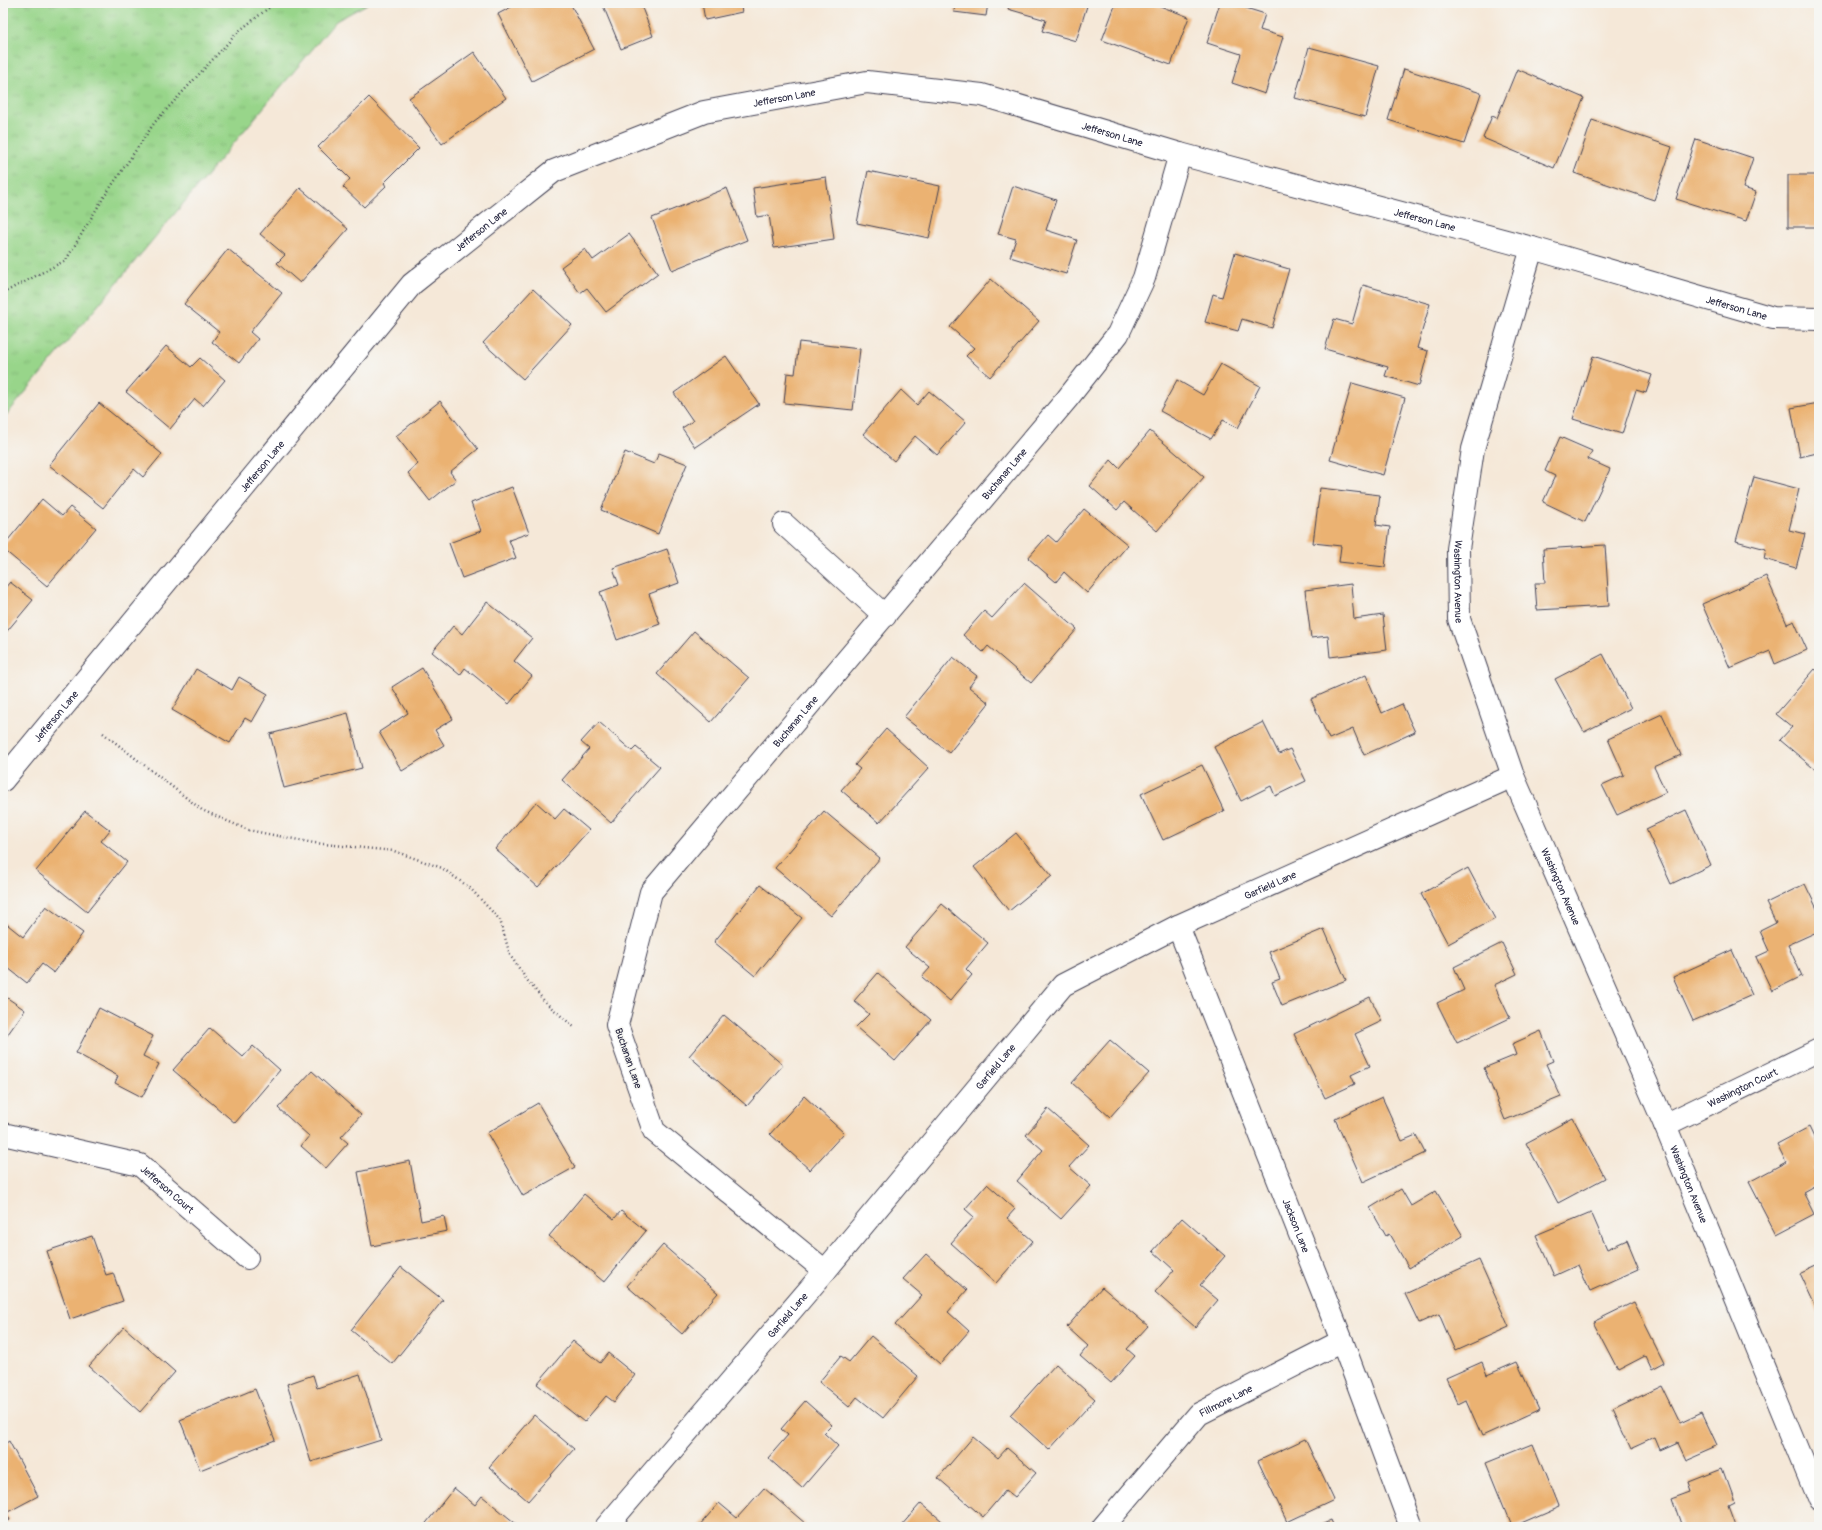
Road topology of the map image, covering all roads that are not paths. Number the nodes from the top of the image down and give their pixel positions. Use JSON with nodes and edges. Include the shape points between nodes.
{"nodes":[{"id":1,"x":1180,"y":154,"type":"junction"},
{"id":2,"x":1532,"y":248,"type":"junction"},
{"id":3,"x":1819,"y":319,"type":"edge"},
{"id":4,"x":784,"y":524,"type":"dead end"},
{"id":5,"x":885,"y":616,"type":"junction"},
{"id":6,"x":1513,"y":776,"type":"junction"},
{"id":7,"x":3,"y":780,"type":"edge"},
{"id":8,"x":1178,"y":926,"type":"junction"},
{"id":9,"x":1819,"y":1050,"type":"edge"},
{"id":10,"x":1665,"y":1125,"type":"junction"},
{"id":11,"x":3,"y":1134,"type":"edge"},
{"id":12,"x":247,"y":1258,"type":"dead end"},
{"id":13,"x":826,"y":1271,"type":"junction"},
{"id":14,"x":1342,"y":1341,"type":"junction"},
{"id":15,"x":1819,"y":1500,"type":"edge"},
{"id":16,"x":606,"y":1527,"type":"edge"},
{"id":17,"x":1103,"y":1527,"type":"edge"},
{"id":18,"x":1411,"y":1527,"type":"edge"}],
"edges":[{"from":1,"to":2,"type":"street","name":"Jefferson Lane"},
{"from":1,"to":5,"type":"street","name":"Buchanan Lane","via":[[1144,278],[1118,334],[1067,399]]},
{"from":1,"to":7,"type":"street","name":"Jefferson Lane","via":[[982,95],[867,82],[704,112],[554,171],[412,284]]},
{"from":2,"to":3,"type":"street","name":"Jefferson Lane","via":[[1773,318]]},
{"from":2,"to":6,"type":"street","name":"Washington Avenue","via":[[1474,450],[1458,549],[1459,619]]},
{"from":4,"to":5,"type":"street"},
{"from":5,"to":13,"type":"street","name":"Buchanan Lane","via":[[651,892],[617,1025],[654,1131]]},
{"from":6,"to":8,"type":"street","name":"Garfield Lane"},
{"from":6,"to":10,"type":"street","name":"Washington Avenue"},
{"from":8,"to":13,"type":"street","name":"Garfield Lane","via":[[1062,985]]},
{"from":8,"to":14,"type":"street","name":"Jackson Lane"},
{"from":9,"to":10,"type":"street","name":"Washington Court"},
{"from":10,"to":15,"type":"street","name":"Washington Avenue"},
{"from":11,"to":12,"type":"street","name":"Jefferson Court","via":[[140,1165]]},
{"from":13,"to":16,"type":"street","name":"Garfield Lane"},
{"from":14,"to":17,"type":"street","name":"Fillmore Lane","via":[[1199,1414]]},
{"from":14,"to":18,"type":"street","name":"Jackson Lane"}]}
